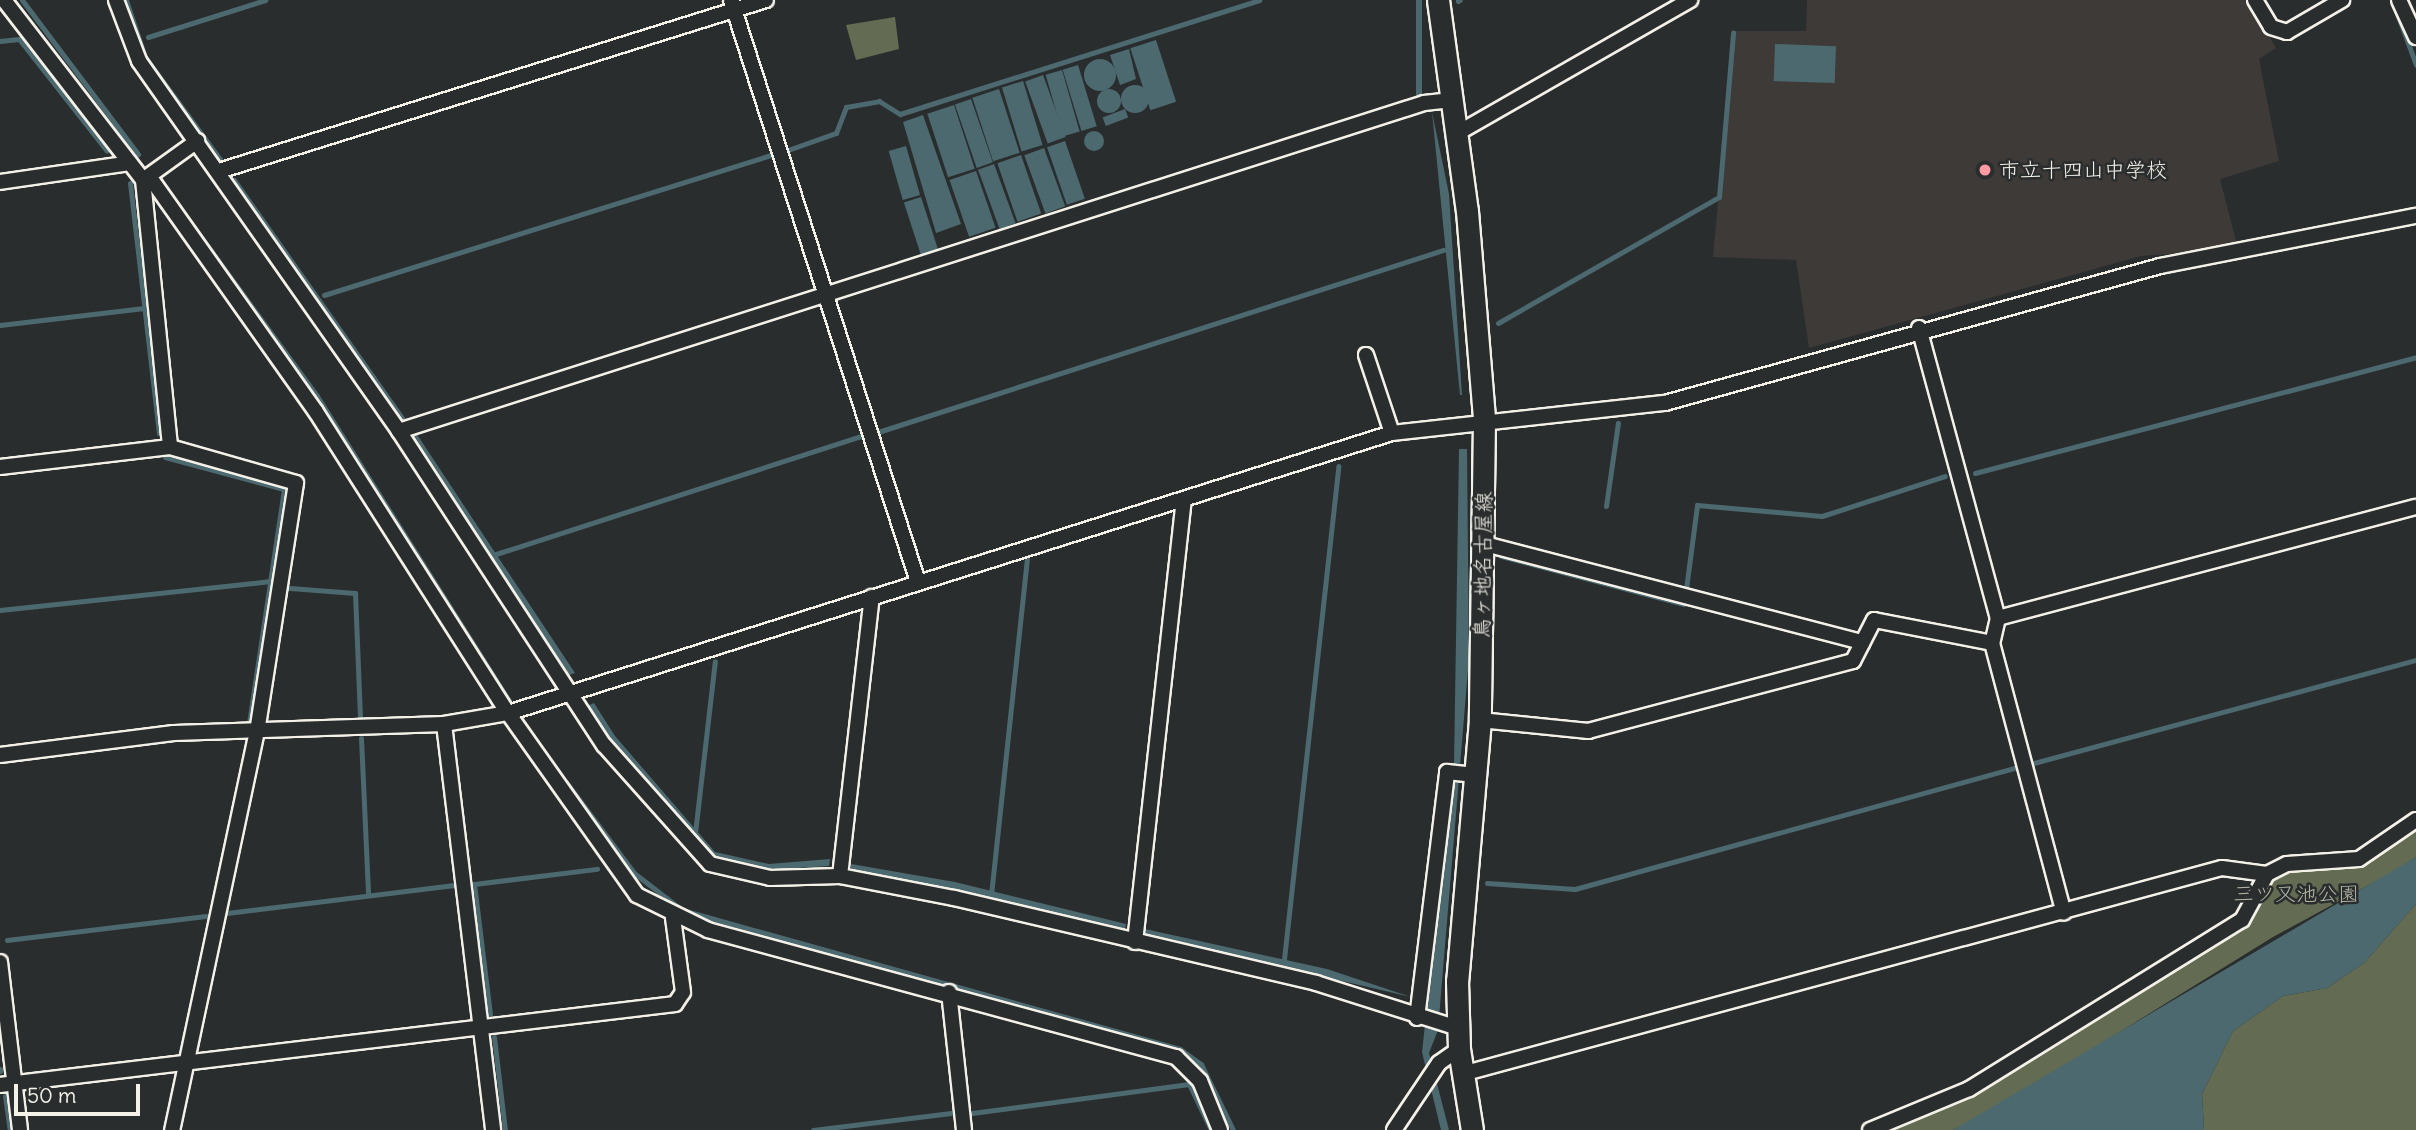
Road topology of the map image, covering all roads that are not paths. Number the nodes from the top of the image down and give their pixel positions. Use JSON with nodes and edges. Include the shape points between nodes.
{"nodes":[{"id":1,"x":4,"y":0,"type":"edge"},
{"id":2,"x":116,"y":0,"type":"edge"},
{"id":3,"x":766,"y":0,"type":"edge"},
{"id":4,"x":1438,"y":0,"type":"edge"},
{"id":5,"x":1690,"y":0,"type":"edge"},
{"id":6,"x":2255,"y":0,"type":"edge"},
{"id":7,"x":2342,"y":0,"type":"edge"},
{"id":8,"x":2399,"y":0,"type":"edge"},
{"id":9,"x":733,"y":5,"type":"edge"},
{"id":10,"x":2416,"y":37,"type":"edge"},
{"id":11,"x":1452,"y":100,"type":"junction"},
{"id":12,"x":1457,"y":134,"type":"junction"},
{"id":13,"x":197,"y":141,"type":"junction"},
{"id":14,"x":130,"y":163,"type":"junction"},
{"id":15,"x":219,"y":171,"type":"junction"},
{"id":16,"x":146,"y":178,"type":"junction"},
{"id":17,"x":0,"y":182,"type":"edge"},
{"id":18,"x":2416,"y":216,"type":"edge"},
{"id":19,"x":825,"y":297,"type":"junction"},
{"id":20,"x":1919,"y":328,"type":"junction"},
{"id":21,"x":1366,"y":355,"type":"dead end"},
{"id":22,"x":1484,"y":420,"type":"junction"},
{"id":23,"x":399,"y":431,"type":"junction"},
{"id":24,"x":1392,"y":433,"type":"junction"},
{"id":25,"x":170,"y":447,"type":"junction"},
{"id":26,"x":0,"y":467,"type":"edge"},
{"id":27,"x":1184,"y":500,"type":"junction"},
{"id":28,"x":2416,"y":507,"type":"edge"},
{"id":29,"x":1485,"y":544,"type":"junction"},
{"id":30,"x":918,"y":582,"type":"junction"},
{"id":31,"x":872,"y":597,"type":"junction"},
{"id":32,"x":1998,"y":618,"type":"junction"},
{"id":33,"x":1862,"y":642,"type":"junction"},
{"id":34,"x":1992,"y":643,"type":"junction"},
{"id":35,"x":569,"y":691,"type":"junction"},
{"id":36,"x":508,"y":713,"type":"junction"},
{"id":37,"x":1480,"y":720,"type":"junction"},
{"id":38,"x":444,"y":724,"type":"junction"},
{"id":39,"x":257,"y":731,"type":"junction"},
{"id":40,"x":0,"y":755,"type":"edge"},
{"id":41,"x":1464,"y":774,"type":"junction"},
{"id":42,"x":2416,"y":820,"type":"edge"},
{"id":43,"x":2266,"y":874,"type":"junction"},
{"id":44,"x":839,"y":876,"type":"junction"},
{"id":45,"x":2064,"y":913,"type":"junction"},
{"id":46,"x":673,"y":918,"type":"junction"},
{"id":47,"x":1135,"y":942,"type":"junction"},
{"id":48,"x":0,"y":962,"type":"edge"},
{"id":49,"x":949,"y":992,"type":"junction"},
{"id":50,"x":1419,"y":1018,"type":"junction"},
{"id":51,"x":480,"y":1028,"type":"junction"},
{"id":52,"x":1454,"y":1034,"type":"junction"},
{"id":53,"x":186,"y":1062,"type":"junction"},
{"id":54,"x":1462,"y":1074,"type":"junction"},
{"id":55,"x":7,"y":1084,"type":"edge"},
{"id":56,"x":20,"y":1130,"type":"edge"},
{"id":57,"x":172,"y":1130,"type":"edge"},
{"id":58,"x":493,"y":1130,"type":"edge"},
{"id":59,"x":964,"y":1130,"type":"edge"},
{"id":60,"x":1220,"y":1130,"type":"edge"},
{"id":61,"x":1394,"y":1130,"type":"edge"},
{"id":62,"x":1472,"y":1130,"type":"edge"},
{"id":63,"x":1870,"y":1130,"type":"edge"}],
"edges":[{"from":1,"to":14,"type":"street"},
{"from":2,"to":13,"type":"street","via":[[139,61]]},
{"from":3,"to":9,"type":"street"},
{"from":4,"to":11,"type":"main road","name":"鳥ヶ地名古屋線"},
{"from":5,"to":12,"type":"street"},
{"from":6,"to":7,"type":"street","via":[[2271,27],[2287,32]]},
{"from":8,"to":10,"type":"street"},
{"from":9,"to":15,"type":"street"},
{"from":9,"to":19,"type":"street"},
{"from":11,"to":12,"type":"main road","name":"鳥ヶ地名古屋線"},
{"from":11,"to":19,"type":"street","via":[[1424,103]]},
{"from":12,"to":22,"type":"main road","name":"鳥ヶ地名古屋線"},
{"from":13,"to":15,"type":"street"},
{"from":13,"to":16,"type":"street"},
{"from":14,"to":16,"type":"street"},
{"from":14,"to":17,"type":"street"},
{"from":15,"to":23,"type":"street"},
{"from":16,"to":25,"type":"street"},
{"from":16,"to":36,"type":"street","via":[[316,412]]},
{"from":18,"to":20,"type":"street","via":[[2160,266]]},
{"from":19,"to":23,"type":"street"},
{"from":19,"to":30,"type":"street"},
{"from":20,"to":22,"type":"street","via":[[1665,403]]},
{"from":20,"to":32,"type":"street"},
{"from":21,"to":24,"type":"street"},
{"from":22,"to":24,"type":"street"},
{"from":22,"to":29,"type":"main road","name":"鳥ヶ地名古屋線"},
{"from":23,"to":35,"type":"street"},
{"from":24,"to":27,"type":"street"},
{"from":25,"to":26,"type":"street"},
{"from":25,"to":39,"type":"street","via":[[296,483]]},
{"from":27,"to":30,"type":"street"},
{"from":27,"to":47,"type":"street"},
{"from":28,"to":32,"type":"street"},
{"from":29,"to":33,"type":"street"},
{"from":29,"to":37,"type":"main road","name":"鳥ヶ地名古屋線"},
{"from":30,"to":31,"type":"street"},
{"from":31,"to":35,"type":"street"},
{"from":31,"to":44,"type":"street"},
{"from":32,"to":34,"type":"street"},
{"from":33,"to":34,"type":"street","via":[[1874,620],[1888,620]]},
{"from":33,"to":37,"type":"street","via":[[1853,661],[1588,731]]},
{"from":34,"to":45,"type":"street"},
{"from":35,"to":36,"type":"street"},
{"from":35,"to":44,"type":"street","via":[[604,745],[710,864],[770,878]]},
{"from":36,"to":38,"type":"street"},
{"from":36,"to":46,"type":"street","via":[[619,877]]},
{"from":37,"to":41,"type":"main road","name":"鳥ヶ地名古屋線"},
{"from":38,"to":39,"type":"street"},
{"from":38,"to":51,"type":"street"},
{"from":39,"to":40,"type":"street","via":[[174,733]]},
{"from":39,"to":53,"type":"street"},
{"from":41,"to":50,"type":"street"},
{"from":41,"to":52,"type":"main road","name":"鳥ヶ地名古屋線"},
{"from":42,"to":43,"type":"street","via":[[2359,859],[2287,864]]},
{"from":43,"to":45,"type":"street","via":[[2222,868]]},
{"from":43,"to":63,"type":"street","via":[[2242,920],[1969,1089]]},
{"from":44,"to":47,"type":"street"},
{"from":45,"to":54,"type":"street"},
{"from":46,"to":49,"type":"street"},
{"from":46,"to":51,"type":"street","via":[[683,992],[675,1004]]},
{"from":47,"to":50,"type":"street","via":[[1316,983]]},
{"from":48,"to":55,"type":"street"},
{"from":49,"to":59,"type":"street"},
{"from":49,"to":60,"type":"street","via":[[1176,1056],[1200,1081]]},
{"from":50,"to":52,"type":"street"},
{"from":51,"to":53,"type":"street"},
{"from":51,"to":58,"type":"street"},
{"from":52,"to":54,"type":"main road","name":"鳥ヶ地名古屋線"},
{"from":52,"to":61,"type":"street"},
{"from":53,"to":55,"type":"street"},
{"from":53,"to":57,"type":"street"},
{"from":54,"to":62,"type":"main road","name":"鳥ヶ地名古屋線"},
{"from":55,"to":56,"type":"street"}]}
